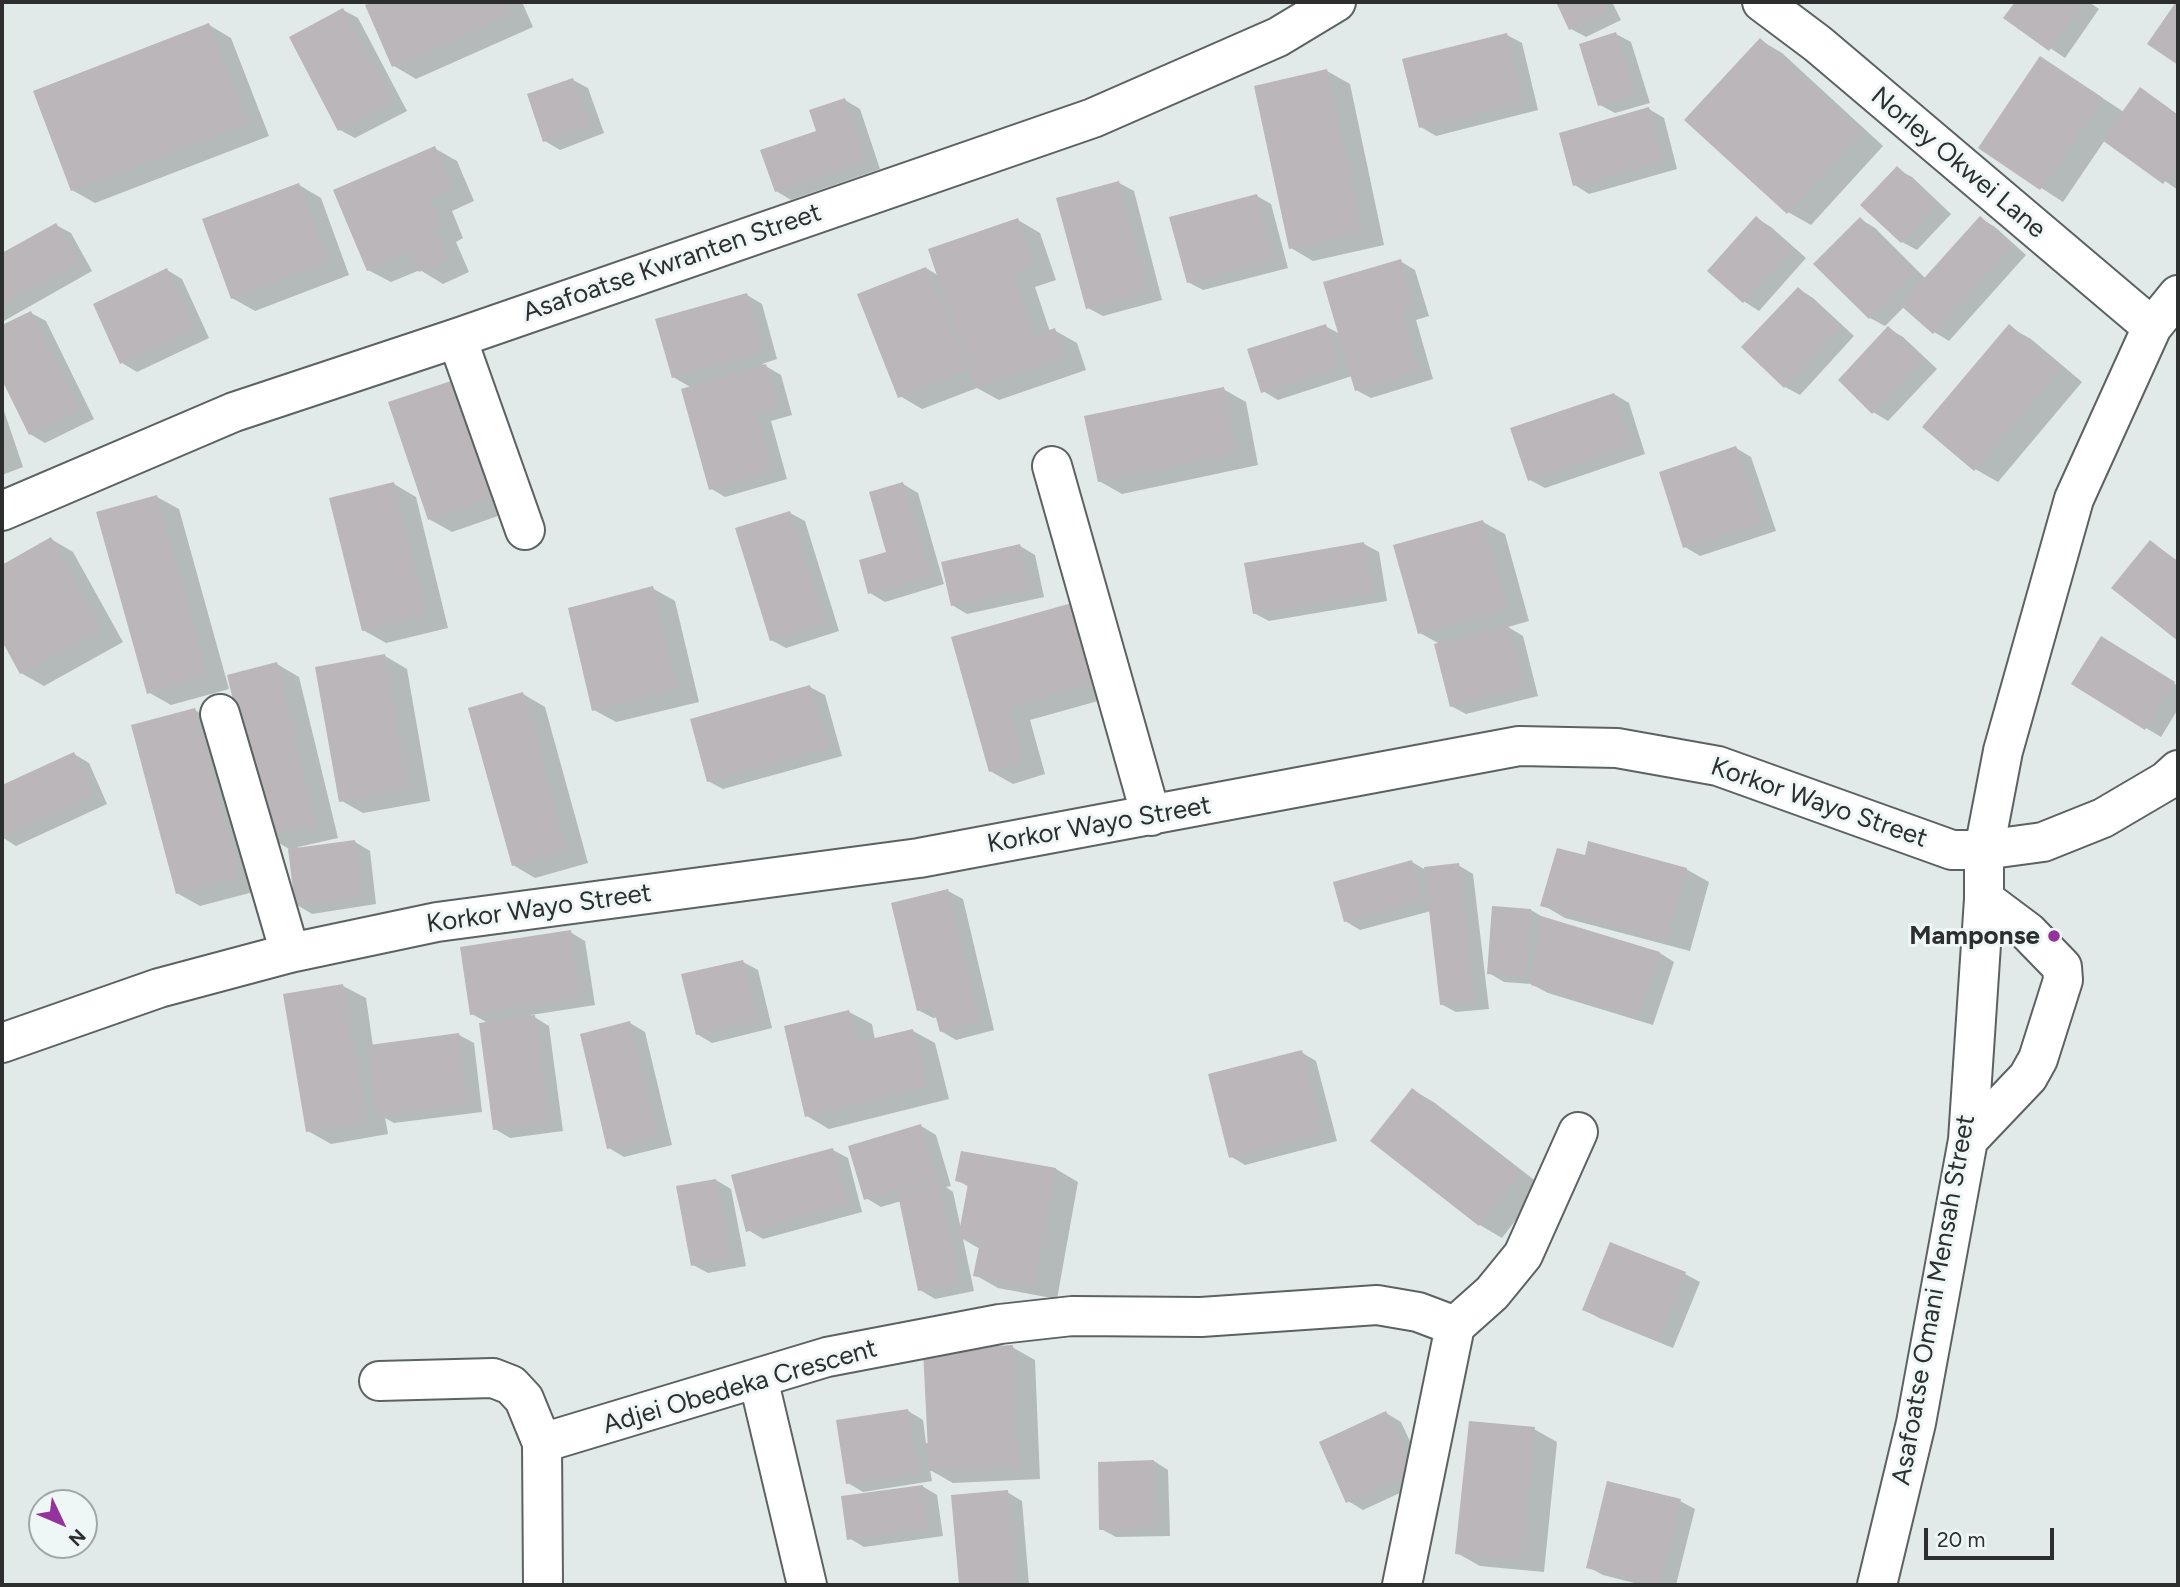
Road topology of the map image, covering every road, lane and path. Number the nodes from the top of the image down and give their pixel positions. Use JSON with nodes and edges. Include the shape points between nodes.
{"nodes":[{"id":1,"x":1336,"y":2,"type":"edge"},
{"id":2,"x":1762,"y":2,"type":"edge"},
{"id":3,"x":2178,"y":295,"type":"edge"},
{"id":4,"x":2152,"y":327,"type":"junction"},
{"id":5,"x":457,"y":338,"type":"junction"},
{"id":6,"x":1052,"y":466,"type":"dead end"},
{"id":7,"x":2,"y":511,"type":"edge"},
{"id":8,"x":525,"y":530,"type":"dead end"},
{"id":9,"x":220,"y":714,"type":"dead end"},
{"id":10,"x":2178,"y":770,"type":"edge"},
{"id":11,"x":1152,"y":816,"type":"junction"},
{"id":12,"x":1984,"y":850,"type":"junction"},
{"id":13,"x":1984,"y":899,"type":"junction"},
{"id":14,"x":290,"y":953,"type":"junction"},
{"id":15,"x":2,"y":1043,"type":"edge"},
{"id":16,"x":1578,"y":1132,"type":"dead end"},
{"id":17,"x":1968,"y":1140,"type":"junction"},
{"id":18,"x":1455,"y":1326,"type":"junction"},
{"id":19,"x":758,"y":1378,"type":"junction"},
{"id":20,"x":379,"y":1381,"type":"dead end"},
{"id":21,"x":542,"y":1443,"type":"junction"},
{"id":22,"x":543,"y":1585,"type":"edge"},
{"id":23,"x":807,"y":1585,"type":"edge"},
{"id":24,"x":1402,"y":1585,"type":"edge"},
{"id":25,"x":1877,"y":1585,"type":"edge"}],
"edges":[{"from":1,"to":5,"type":"street","name":"Asafoatse Kwranten Street","via":[[1278,37],[1093,118]]},
{"from":2,"to":4,"type":"street","name":"Norley Okwei Lane","via":[[1818,44]]},
{"from":3,"to":4,"type":"street","name":"Asafoatse Omani Mensah Street"},
{"from":4,"to":12,"type":"street","name":"Asafoatse Omani Mensah Street","via":[[2074,499],[2003,751]]},
{"from":5,"to":7,"type":"street","name":"Asafoatse Kwranten Street","via":[[234,412]]},
{"from":5,"to":8,"type":"street"},
{"from":6,"to":11,"type":"street"},
{"from":9,"to":14,"type":"street"},
{"from":10,"to":12,"type":"street","name":"Korkor Wayo Street","via":[[2124,806],[2079,828],[2043,842]]},
{"from":11,"to":12,"type":"street","name":"Korkor Wayo Street","via":[[1519,746],[1617,748],[1718,766],[1952,849]]},
{"from":11,"to":14,"type":"street","name":"Korkor Wayo Street","via":[[919,858],[437,922]]},
{"from":12,"to":13,"type":"street","name":"Asafoatse Omani Mensah Street"},
{"from":13,"to":17,"type":"street","name":"Asafoatse Omani Mensah Street"},
{"from":13,"to":17,"type":"street","via":[[2028,932],[2062,967],[2063,980],[2028,1077]]},
{"from":14,"to":15,"type":"street","name":"Korkor Wayo Street","via":[[159,988]]},
{"from":16,"to":18,"type":"street","via":[[1524,1255],[1492,1293]]},
{"from":17,"to":25,"type":"street","name":"Asafoatse Omani Mensah Street","via":[[1916,1423]]},
{"from":18,"to":19,"type":"street","name":"Adjei Obedeka Crescent","via":[[1419,1312],[1377,1305],[1201,1317],[1072,1316],[1000,1324],[841,1354]]},
{"from":18,"to":24,"type":"street"},
{"from":19,"to":21,"type":"street","name":"Adjei Obedeka Crescent"},
{"from":19,"to":23,"type":"street"},
{"from":20,"to":21,"type":"street","via":[[493,1378],[512,1385],[524,1399]]},
{"from":21,"to":22,"type":"street"}]}
